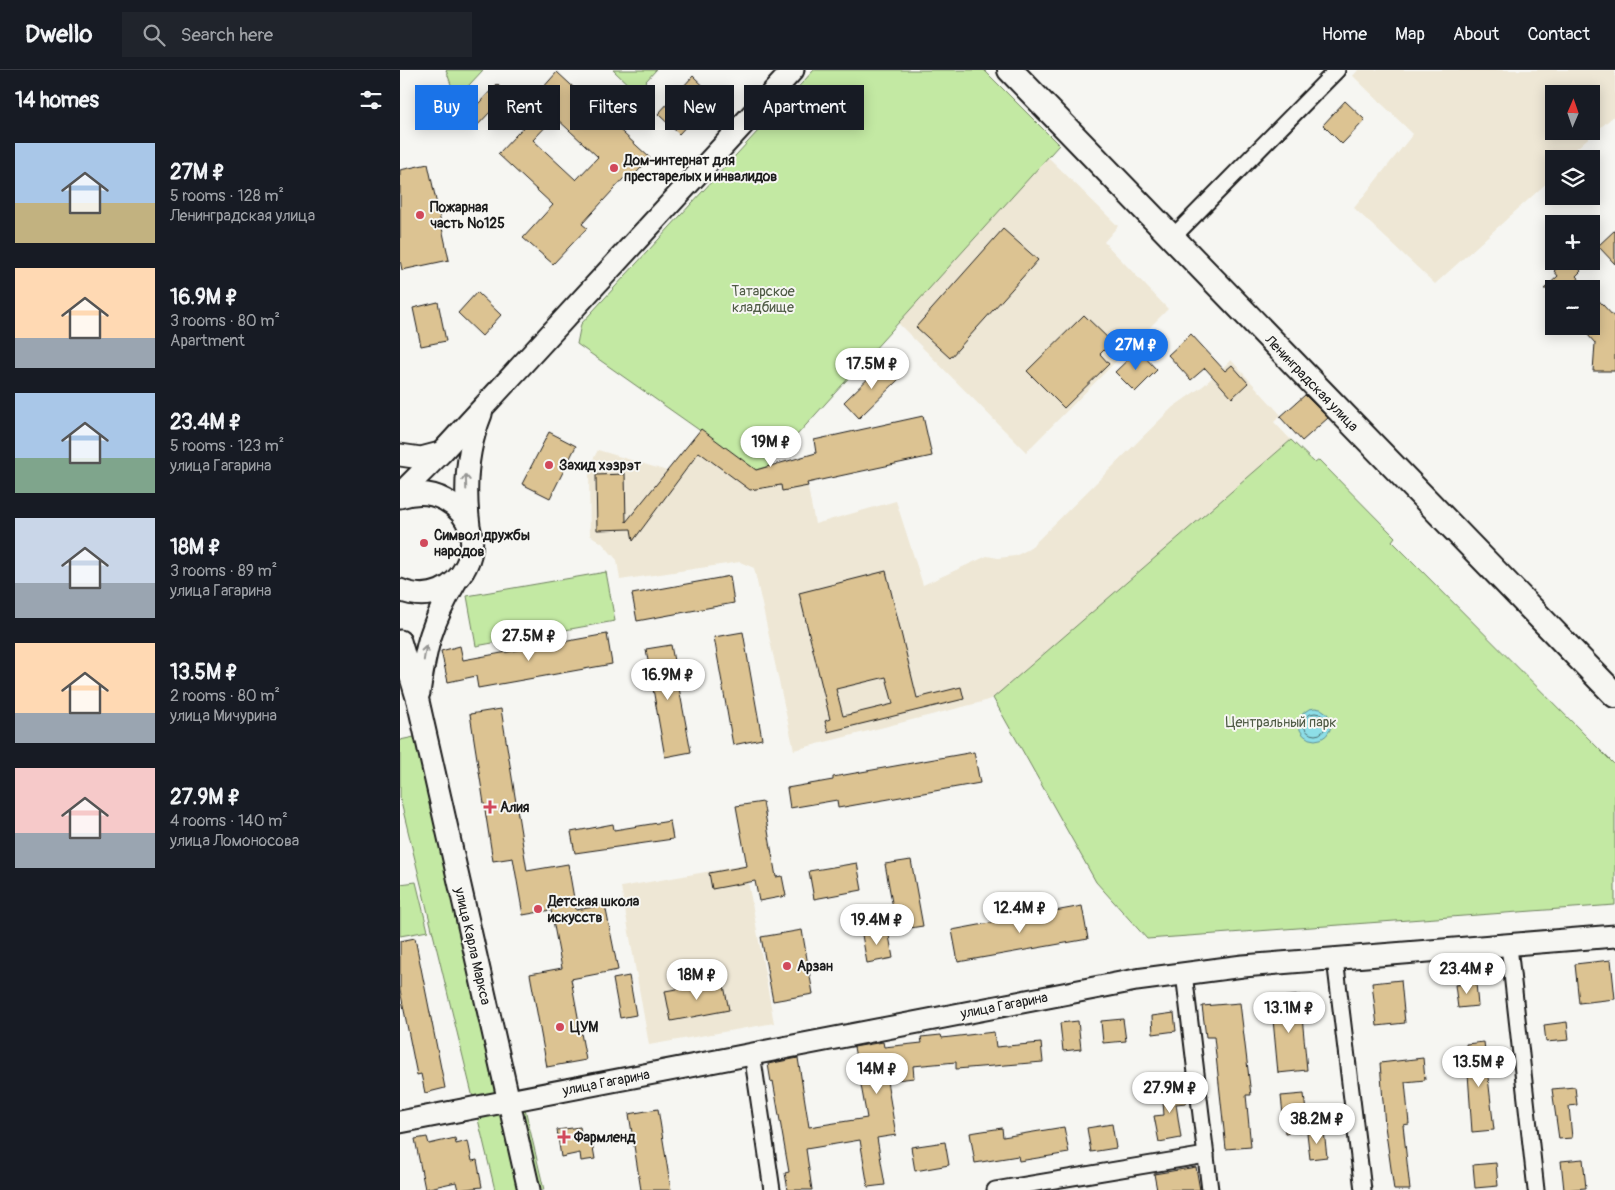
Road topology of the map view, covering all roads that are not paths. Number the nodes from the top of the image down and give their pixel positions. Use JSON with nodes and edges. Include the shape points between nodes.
{"nodes":[{"id":1,"x":793,"y":70,"type":"edge"},
{"id":2,"x":1010,"y":70,"type":"edge"},
{"id":3,"x":1337,"y":70,"type":"edge"},
{"id":4,"x":1172,"y":238,"type":"junction"},
{"id":5,"x":484,"y":404,"type":"junction"},
{"id":6,"x":441,"y":453,"type":"junction"},
{"id":7,"x":400,"y":455,"type":"edge"},
{"id":8,"x":402,"y":489,"type":"edge"},
{"id":9,"x":470,"y":531,"type":"junction"},
{"id":10,"x":458,"y":579,"type":"junction"},
{"id":11,"x":400,"y":590,"type":"edge"},
{"id":12,"x":424,"y":594,"type":"junction"},
{"id":13,"x":400,"y":604,"type":"edge"},
{"id":14,"x":400,"y":641,"type":"edge"},
{"id":15,"x":406,"y":671,"type":"edge"},
{"id":16,"x":1615,"y":695,"type":"edge"},
{"id":17,"x":418,"y":701,"type":"junction"},
{"id":18,"x":1615,"y":936,"type":"edge"},
{"id":19,"x":1509,"y":946,"type":"junction"},
{"id":20,"x":1334,"y":959,"type":"junction"},
{"id":21,"x":1184,"y":973,"type":"junction"},
{"id":22,"x":752,"y":1054,"type":"junction"},
{"id":23,"x":509,"y":1101,"type":"junction"},
{"id":24,"x":400,"y":1122,"type":"edge"},
{"id":25,"x":1206,"y":1155,"type":"junction"},
{"id":26,"x":529,"y":1190,"type":"edge"},
{"id":27,"x":772,"y":1190,"type":"edge"},
{"id":28,"x":995,"y":1190,"type":"edge"},
{"id":29,"x":1210,"y":1190,"type":"edge"},
{"id":30,"x":1362,"y":1190,"type":"edge"},
{"id":31,"x":1536,"y":1190,"type":"edge"}],
"edges":[{"from":1,"to":5,"type":"street"},
{"from":2,"to":4,"type":"main road","name":"Ленинградская улица"},
{"from":3,"to":4,"type":"street"},
{"from":4,"to":16,"type":"main road","name":"Ленинградская улица"},
{"from":5,"to":6,"type":"street"},
{"from":9,"to":5,"type":"street","name":"улица Карла Маркса","one_way":true,"via":[[466,468],[469,446]]},
{"from":6,"to":7,"type":"street","via":[[421,458]]},
{"from":6,"to":8,"type":"street"},
{"from":8,"to":9,"type":"street","via":[[442,498],[462,515]]},
{"from":9,"to":10,"type":"street","name":"улица Карла Маркса","via":[[470,556]]},
{"from":10,"to":12,"type":"street","via":[[442,590]]},
{"from":17,"to":10,"type":"street","name":"улица Карла Маркса","one_way":true,"via":[[430,633]]},
{"from":11,"to":12,"type":"street"},
{"from":12,"to":13,"type":"street"},
{"from":14,"to":15,"type":"street","name":"улица Карла Маркса"},
{"from":15,"to":17,"type":"street","name":"улица Карла Маркса"},
{"from":17,"to":23,"type":"street","name":"улица Карла Маркса"},
{"from":18,"to":19,"type":"street","name":"улица Гагарина"},
{"from":19,"to":20,"type":"street","name":"улица Гагарина"},
{"from":19,"to":31,"type":"street"},
{"from":20,"to":21,"type":"street","name":"улица Гагарина"},
{"from":20,"to":30,"type":"street"},
{"from":21,"to":22,"type":"street","name":"улица Гагарина"},
{"from":21,"to":25,"type":"street"},
{"from":22,"to":23,"type":"street","name":"улица Гагарина"},
{"from":22,"to":27,"type":"street"},
{"from":23,"to":24,"type":"street","name":"улица Гагарина"},
{"from":23,"to":26,"type":"street","name":"улица Карла Маркса"},
{"from":25,"to":28,"type":"street"},
{"from":25,"to":29,"type":"street"}]}
